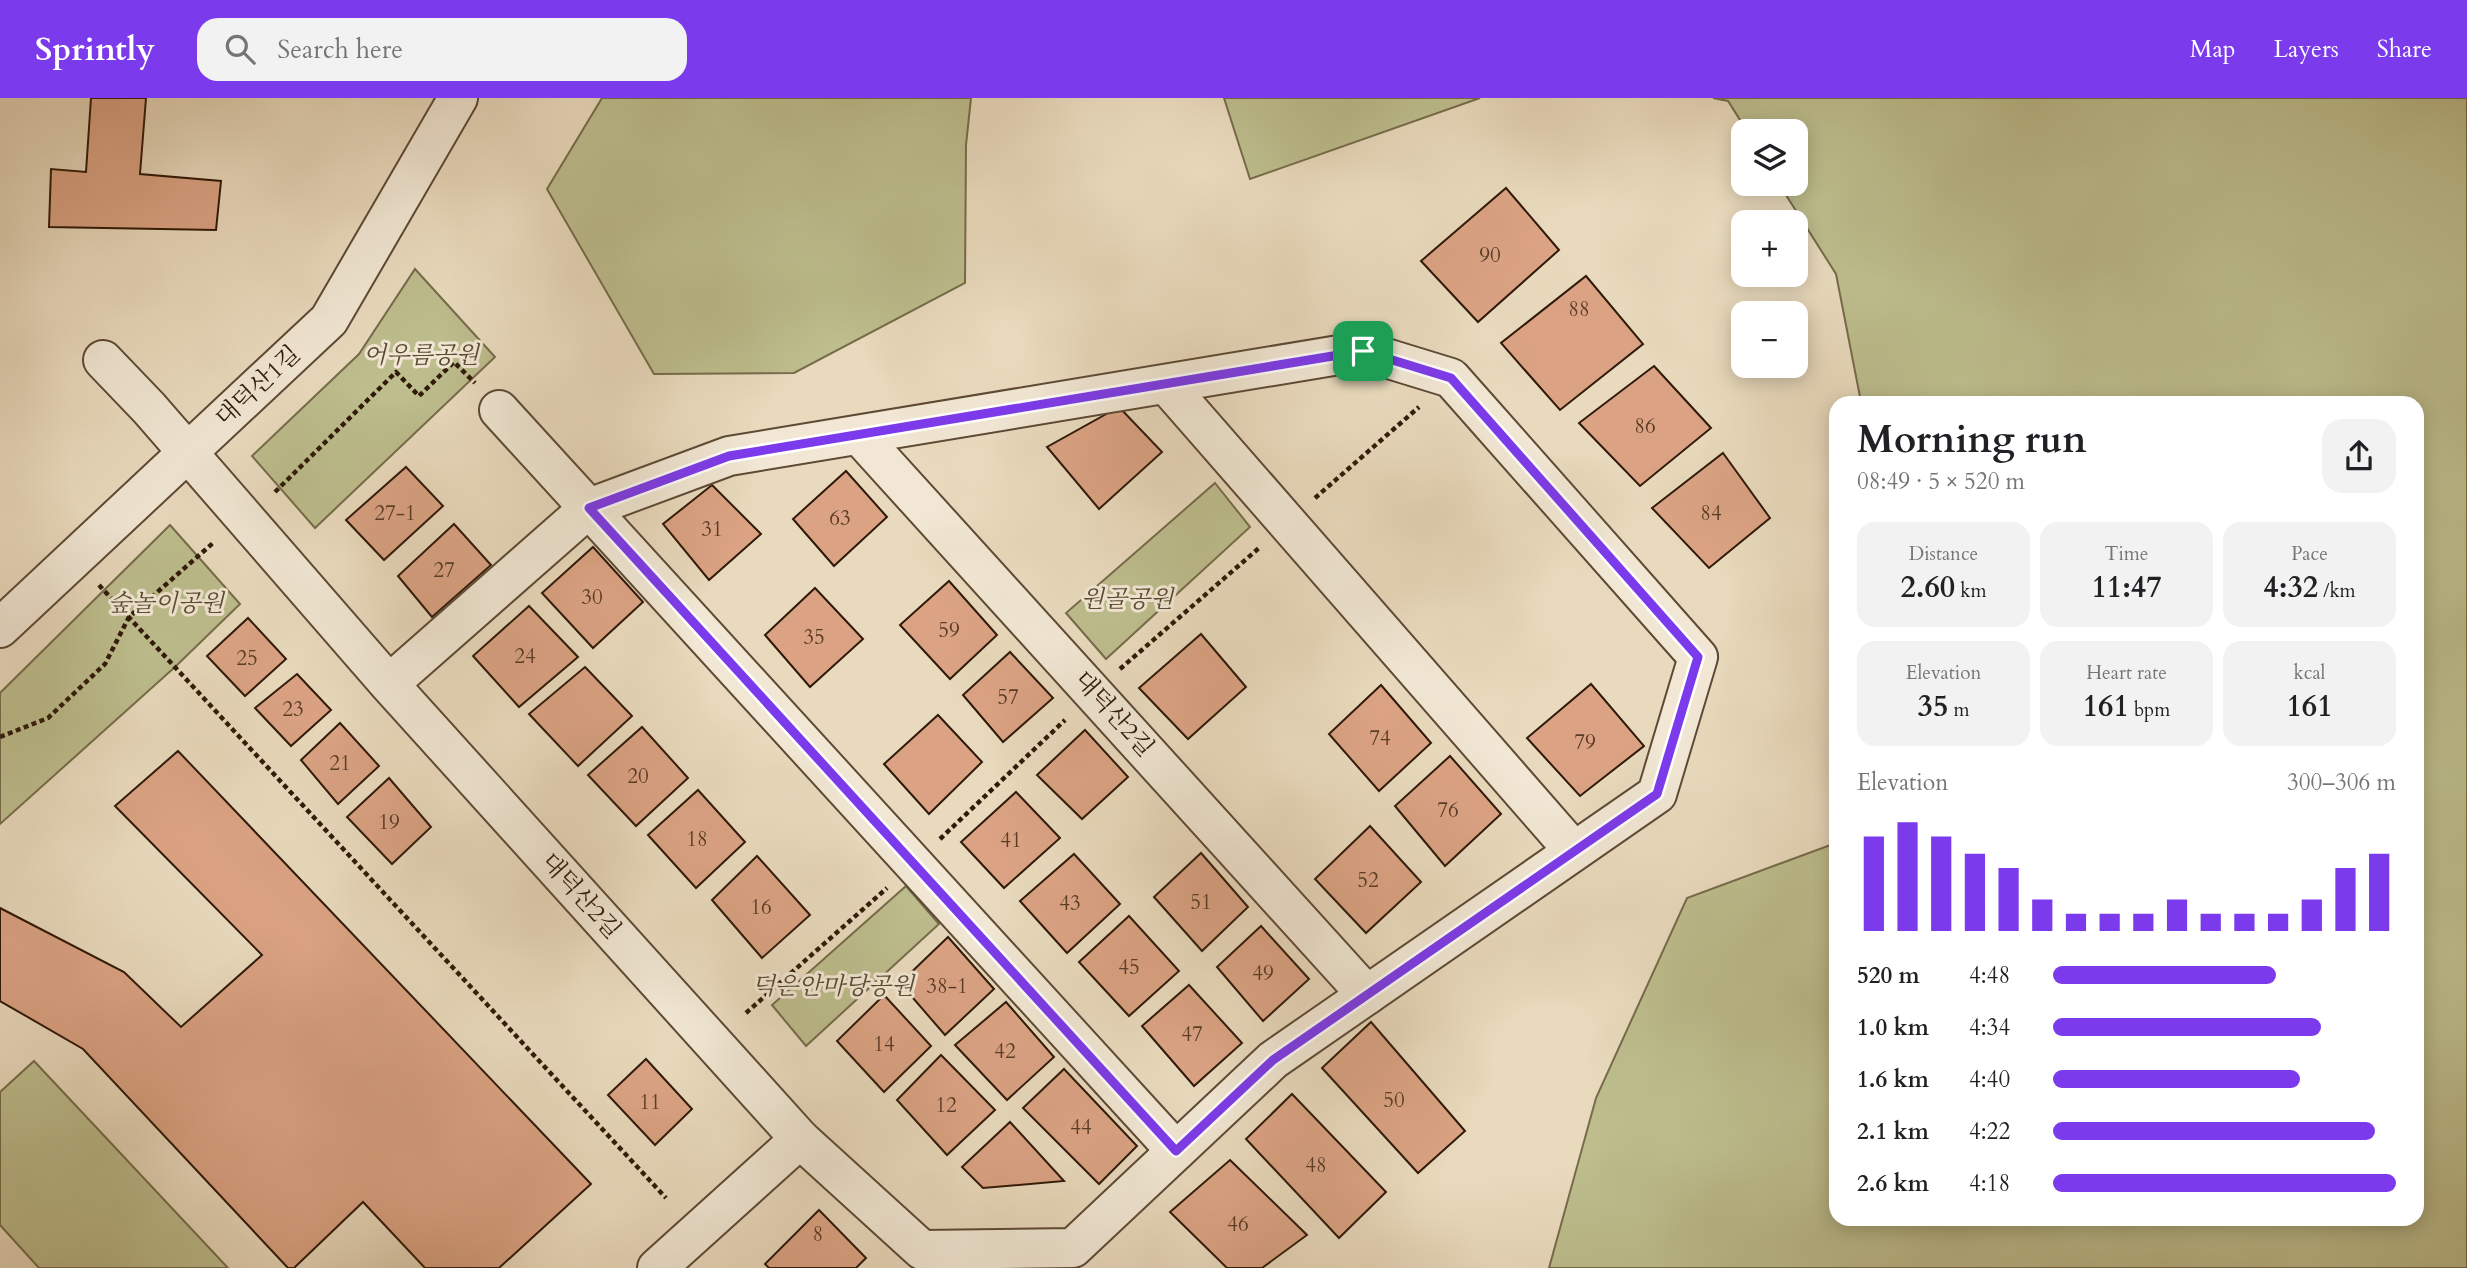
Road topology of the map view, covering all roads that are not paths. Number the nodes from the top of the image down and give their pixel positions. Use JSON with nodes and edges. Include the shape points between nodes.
{"nodes":[{"id":1,"x":458,"y":98,"type":"edge"},
{"id":2,"x":103,"y":360,"type":"dead end"},
{"id":3,"x":1166,"y":384,"type":"junction"},
{"id":4,"x":499,"y":410,"type":"road end"},
{"id":5,"x":859,"y":435,"type":"junction"},
{"id":6,"x":186,"y":452,"type":"junction"},
{"id":7,"x":589,"y":508,"type":"junction"},
{"id":8,"x":0,"y":628,"type":"edge"},
{"id":9,"x":389,"y":684,"type":"junction"},
{"id":10,"x":1574,"y":851,"type":"junction"},
{"id":11,"x":1367,"y":995,"type":"junction"},
{"id":12,"x":800,"y":1139,"type":"junction"},
{"id":13,"x":1176,"y":1151,"type":"junction"},
{"id":14,"x":657,"y":1268,"type":"edge"}],
"edges":[{"from":1,"to":6,"type":"street","name":"대덕산1길","via":[[329,320]]},
{"from":2,"to":6,"type":"street","name":"대덕산2길"},
{"from":3,"to":5,"type":"street","name":"대덕산2길"},
{"from":3,"to":10,"type":"street"},
{"from":3,"to":10,"type":"street","name":"대덕산2길","via":[[1363,351],[1451,378],[1698,657],[1657,794]]},
{"from":4,"to":7,"type":"street"},
{"from":5,"to":7,"type":"street","name":"대덕산2길","via":[[729,456]]},
{"from":5,"to":11,"type":"street","name":"대덕산2길"},
{"from":6,"to":8,"type":"street","name":"대덕산1길"},
{"from":6,"to":9,"type":"street","name":"대덕산2길"},
{"from":7,"to":9,"type":"street","name":"대덕산2길"},
{"from":7,"to":13,"type":"street"},
{"from":9,"to":12,"type":"street","name":"대덕산2길"},
{"from":10,"to":11,"type":"street","name":"대덕산2길"},
{"from":11,"to":13,"type":"street","name":"대덕산2길","via":[[1273,1060]]},
{"from":12,"to":13,"type":"street","name":"대덕산2길","via":[[922,1250],[1073,1248]]},
{"from":12,"to":14,"type":"street"}]}
